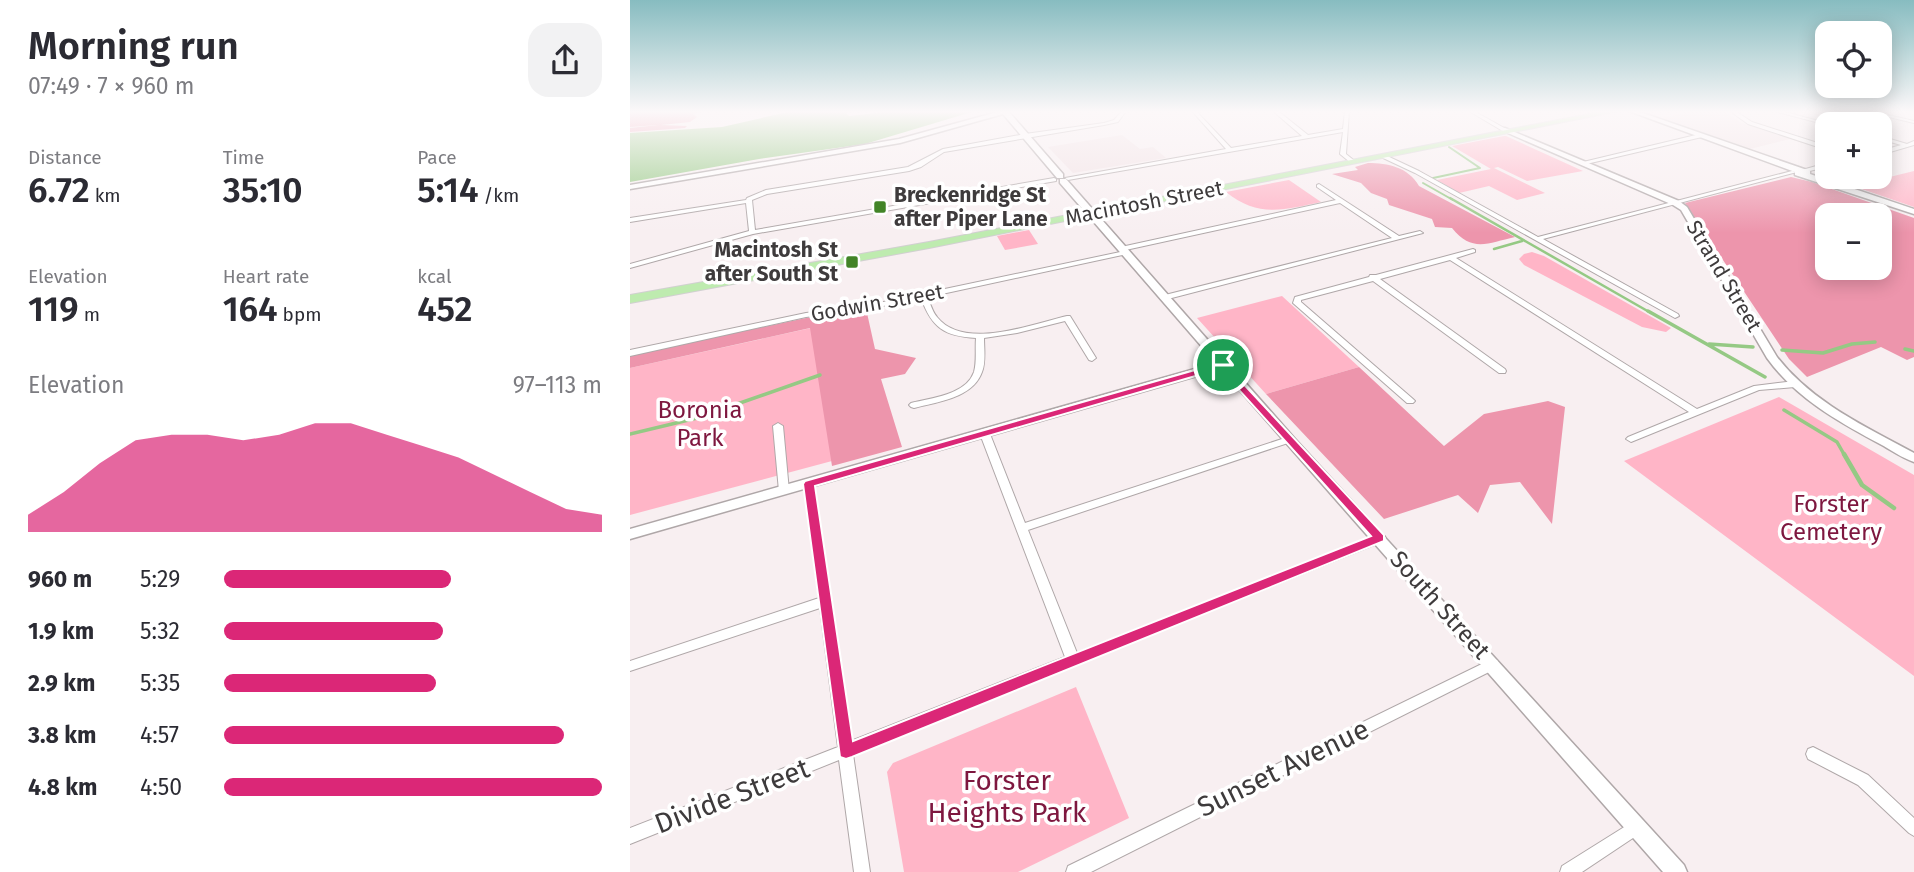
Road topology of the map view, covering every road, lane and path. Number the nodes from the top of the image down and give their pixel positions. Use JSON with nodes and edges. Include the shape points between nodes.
{"nodes":[{"id":1,"x":838,"y":152,"type":"edge"},
{"id":2,"x":939,"y":152,"type":"edge"},
{"id":3,"x":1038,"y":152,"type":"edge"},
{"id":4,"x":1220,"y":152,"type":"edge"},
{"id":5,"x":1343,"y":152,"type":"edge"},
{"id":6,"x":1394,"y":152,"type":"edge"},
{"id":7,"x":1402,"y":152,"type":"edge"},
{"id":8,"x":1555,"y":152,"type":"edge"},
{"id":9,"x":1631,"y":152,"type":"edge"},
{"id":10,"x":1742,"y":152,"type":"edge"},
{"id":11,"x":1382,"y":156,"type":"junction"},
{"id":12,"x":1351,"y":160,"type":"junction"},
{"id":13,"x":1582,"y":163,"type":"junction"},
{"id":14,"x":1815,"y":169,"type":"edge"},
{"id":15,"x":1793,"y":171,"type":"junction"},
{"id":16,"x":1805,"y":172,"type":"junction"},
{"id":17,"x":1061,"y":179,"type":"junction"},
{"id":18,"x":1319,"y":186,"type":"dead end"},
{"id":19,"x":630,"y":187,"type":"edge"},
{"id":20,"x":749,"y":200,"type":"junction"},
{"id":21,"x":1340,"y":201,"type":"junction"},
{"id":22,"x":1676,"y":202,"type":"junction"},
{"id":23,"x":1088,"y":212,"type":"junction"},
{"id":24,"x":1914,"y":212,"type":"edge"},
{"id":25,"x":630,"y":220,"type":"edge"},
{"id":26,"x":752,"y":232,"type":"junction"},
{"id":27,"x":1420,"y":233,"type":"dead end"},
{"id":28,"x":1397,"y":238,"type":"junction"},
{"id":29,"x":1536,"y":239,"type":"junction"},
{"id":30,"x":1123,"y":251,"type":"junction"},
{"id":31,"x":1474,"y":251,"type":"dead end"},
{"id":32,"x":1452,"y":258,"type":"junction"},
{"id":33,"x":630,"y":266,"type":"edge"},
{"id":34,"x":1373,"y":277,"type":"junction"},
{"id":35,"x":923,"y":295,"type":"junction"},
{"id":36,"x":630,"y":296,"type":"edge"},
{"id":37,"x":1164,"y":298,"type":"junction"},
{"id":38,"x":1675,"y":316,"type":"dead end"},
{"id":39,"x":980,"y":337,"type":"junction"},
{"id":40,"x":630,"y":353,"type":"edge"},
{"id":41,"x":1092,"y":358,"type":"dead end"},
{"id":42,"x":1223,"y":365,"type":"junction"},
{"id":43,"x":1502,"y":371,"type":"dead end"},
{"id":44,"x":1795,"y":384,"type":"junction"},
{"id":45,"x":1410,"y":401,"type":"dead end"},
{"id":46,"x":914,"y":405,"type":"dead end"},
{"id":47,"x":1695,"y":412,"type":"junction"},
{"id":48,"x":778,"y":426,"type":"dead end"},
{"id":49,"x":985,"y":434,"type":"junction"},
{"id":50,"x":1631,"y":439,"type":"dead end"},
{"id":51,"x":1288,"y":440,"type":"junction"},
{"id":52,"x":1914,"y":458,"type":"edge"},
{"id":53,"x":809,"y":484,"type":"junction"},
{"id":54,"x":784,"y":491,"type":"junction"},
{"id":55,"x":1022,"y":528,"type":"junction"},
{"id":56,"x":630,"y":534,"type":"edge"},
{"id":57,"x":1380,"y":538,"type":"junction"},
{"id":58,"x":825,"y":601,"type":"junction"},
{"id":59,"x":1073,"y":660,"type":"junction"},
{"id":60,"x":1492,"y":664,"type":"junction"},
{"id":61,"x":630,"y":666,"type":"edge"},
{"id":62,"x":846,"y":751,"type":"junction"},
{"id":63,"x":1813,"y":754,"type":"dead end"},
{"id":64,"x":1637,"y":827,"type":"junction"},
{"id":65,"x":1914,"y":828,"type":"edge"},
{"id":66,"x":630,"y":836,"type":"edge"},
{"id":67,"x":862,"y":872,"type":"edge"},
{"id":68,"x":1074,"y":872,"type":"edge"},
{"id":69,"x":1568,"y":872,"type":"edge"},
{"id":70,"x":1677,"y":872,"type":"edge"}],
"edges":[{"from":1,"to":19,"type":"street"},
{"from":2,"to":20,"type":"street","via":[[917,167],[766,192]]},
{"from":3,"to":17,"type":"street","name":"South Street"},
{"from":4,"to":17,"type":"street"},
{"from":5,"to":12,"type":"street"},
{"from":6,"to":12,"type":"main road","name":"Macintosh Street"},
{"from":7,"to":11,"type":"main road","name":"Macintosh Street"},
{"from":8,"to":13,"type":"street","name":"Strand Street"},
{"from":9,"to":13,"type":"street"},
{"from":10,"to":15,"type":"street"},
{"from":11,"to":12,"type":"main road","name":"Macintosh Street"},
{"from":11,"to":29,"type":"street"},
{"from":12,"to":23,"type":"main road","name":"Macintosh Street"},
{"from":13,"to":22,"type":"street","name":"Strand Street"},
{"from":14,"to":16,"type":"street"},
{"from":15,"to":16,"type":"street"},
{"from":15,"to":22,"type":"street"},
{"from":16,"to":24,"type":"street"},
{"from":17,"to":23,"type":"street","name":"South Street"},
{"from":17,"to":26,"type":"street"},
{"from":18,"to":21,"type":"street"},
{"from":20,"to":25,"type":"street"},
{"from":20,"to":26,"type":"street"},
{"from":21,"to":28,"type":"street"},
{"from":21,"to":30,"type":"street","name":"Godwin Street"},
{"from":22,"to":29,"type":"street"},
{"from":22,"to":44,"type":"street","name":"Strand Street","via":[[1772,358]]},
{"from":23,"to":30,"type":"street","name":"South Street"},
{"from":23,"to":36,"type":"main road","name":"Macintosh Street"},
{"from":26,"to":33,"type":"street"},
{"from":27,"to":28,"type":"street"},
{"from":28,"to":37,"type":"street"},
{"from":29,"to":38,"type":"street"},
{"from":30,"to":35,"type":"street","name":"Godwin Street"},
{"from":30,"to":37,"type":"street","name":"South Street"},
{"from":31,"to":32,"type":"street"},
{"from":32,"to":34,"type":"street"},
{"from":32,"to":47,"type":"street"},
{"from":34,"to":43,"type":"street"},
{"from":34,"to":45,"type":"street","via":[[1303,296],[1297,303]]},
{"from":35,"to":39,"type":"street","via":[[933,320]]},
{"from":35,"to":40,"type":"street","name":"Godwin Street"},
{"from":37,"to":42,"type":"street","name":"South Street"},
{"from":39,"to":41,"type":"street","via":[[1067,318]]},
{"from":39,"to":46,"type":"street","via":[[978,372],[969,386]]},
{"from":42,"to":49,"type":"street"},
{"from":42,"to":51,"type":"street","name":"South Street"},
{"from":44,"to":47,"type":"street","via":[[1757,388]]},
{"from":44,"to":52,"type":"street","name":"Strand Street"},
{"from":47,"to":50,"type":"street"},
{"from":48,"to":54,"type":"street"},
{"from":49,"to":53,"type":"street"},
{"from":49,"to":55,"type":"street"},
{"from":51,"to":55,"type":"street"},
{"from":51,"to":57,"type":"street","name":"South Street"},
{"from":53,"to":54,"type":"street"},
{"from":53,"to":58,"type":"street"},
{"from":54,"to":56,"type":"street"},
{"from":55,"to":59,"type":"street"},
{"from":57,"to":59,"type":"street","name":"Divide Street"},
{"from":57,"to":60,"type":"street","name":"South Street"},
{"from":58,"to":61,"type":"street"},
{"from":58,"to":62,"type":"street"},
{"from":59,"to":62,"type":"street","name":"Divide Street"},
{"from":60,"to":64,"type":"street","name":"South Street"},
{"from":60,"to":68,"type":"street","name":"Sunset Avenue"},
{"from":62,"to":66,"type":"street","name":"Divide Street"},
{"from":62,"to":67,"type":"street"},
{"from":63,"to":65,"type":"street","via":[[1863,780]]},
{"from":64,"to":69,"type":"street"},
{"from":64,"to":70,"type":"street","name":"South Street"}]}
